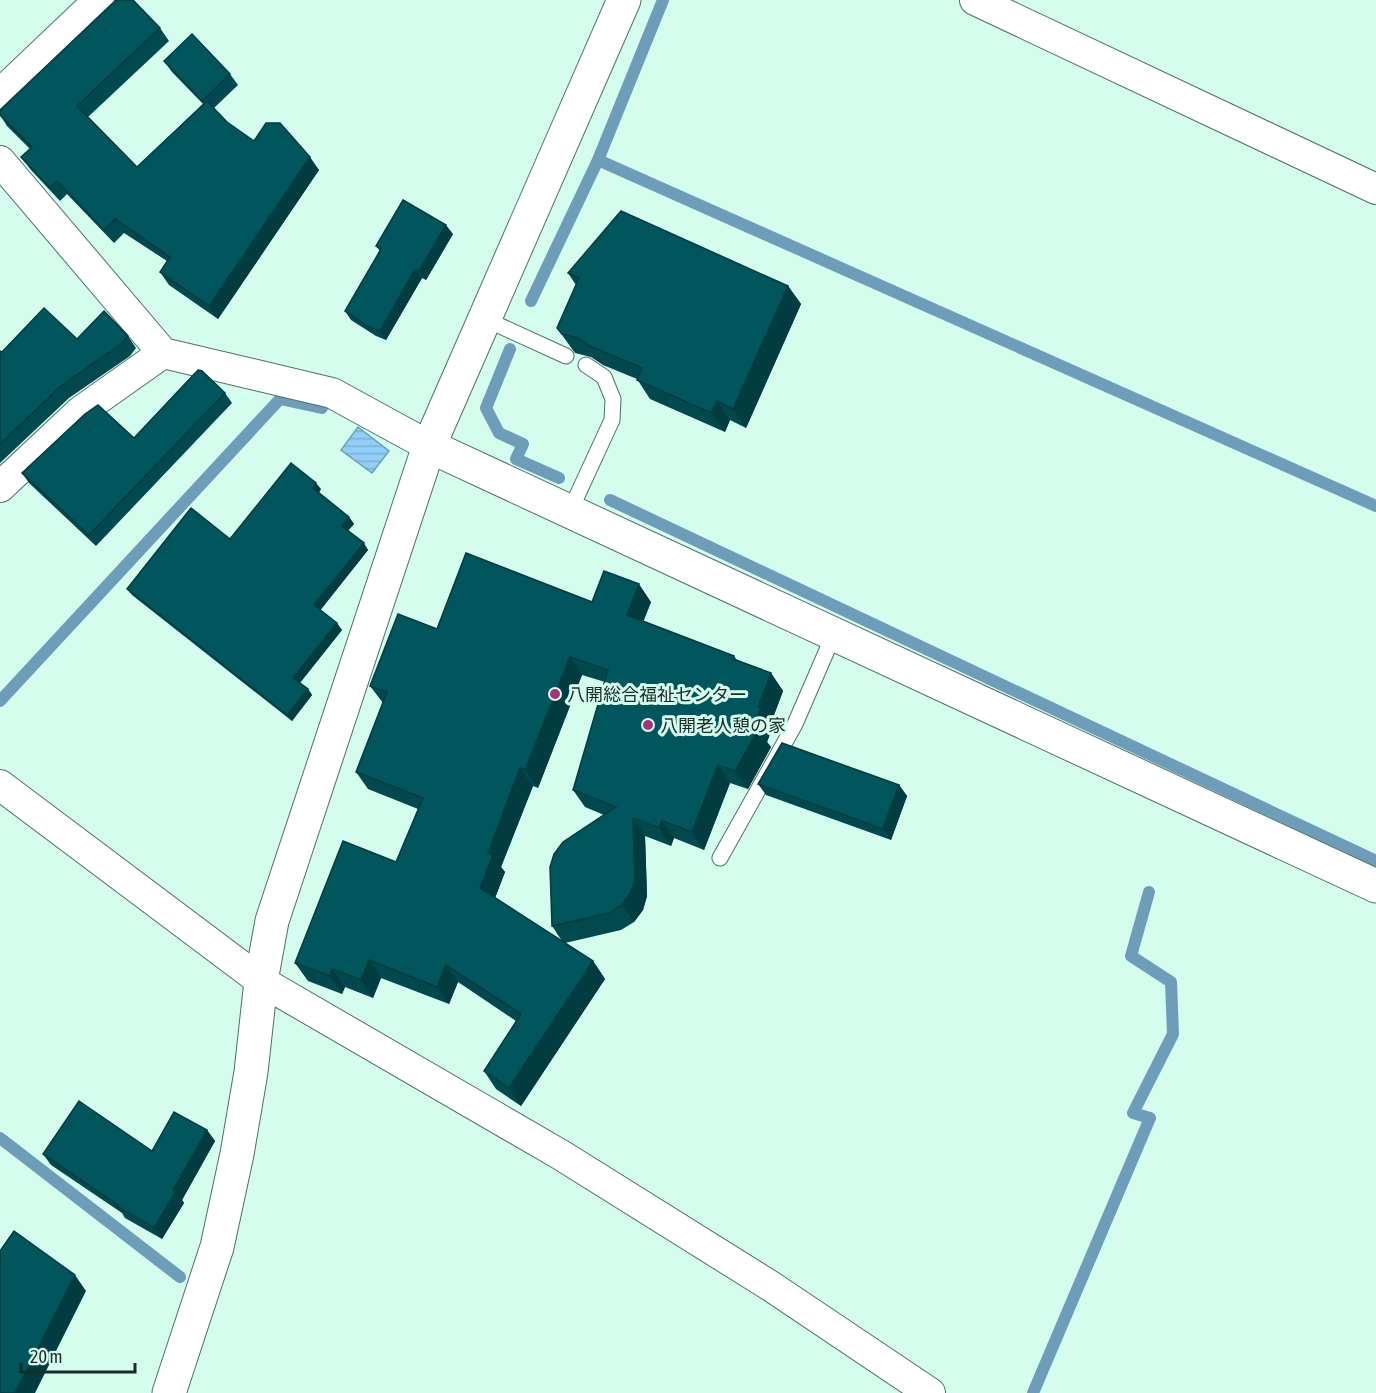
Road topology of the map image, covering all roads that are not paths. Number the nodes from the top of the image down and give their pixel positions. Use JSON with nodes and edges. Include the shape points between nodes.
{"nodes":[{"id":1,"x":99,"y":0,"type":"edge"},
{"id":2,"x":624,"y":0,"type":"edge"},
{"id":3,"x":975,"y":0,"type":"edge"},
{"id":4,"x":0,"y":94,"type":"edge"},
{"id":5,"x":0,"y":161,"type":"edge"},
{"id":6,"x":1376,"y":189,"type":"edge"},
{"id":7,"x":485,"y":319,"type":"junction"},
{"id":8,"x":163,"y":353,"type":"junction"},
{"id":9,"x":566,"y":356,"type":"edge"},
{"id":10,"x":586,"y":365,"type":"edge"},
{"id":11,"x":429,"y":446,"type":"junction"},
{"id":12,"x":0,"y":487,"type":"edge"},
{"id":13,"x":570,"y":511,"type":"junction"},
{"id":14,"x":834,"y":634,"type":"junction"},
{"id":15,"x":0,"y":785,"type":"edge"},
{"id":16,"x":720,"y":858,"type":"dead end"},
{"id":17,"x":1376,"y":886,"type":"edge"},
{"id":18,"x":261,"y":981,"type":"junction"},
{"id":19,"x":922,"y":1391,"type":"edge"},
{"id":20,"x":169,"y":1393,"type":"edge"}],
"edges":[{"from":1,"to":4,"type":"street"},
{"from":2,"to":7,"type":"street"},
{"from":3,"to":6,"type":"street"},
{"from":5,"to":8,"type":"street"},
{"from":7,"to":9,"type":"lane"},
{"from":7,"to":11,"type":"street"},
{"from":8,"to":11,"type":"street","via":[[332,393]]},
{"from":8,"to":12,"type":"street","via":[[81,411]]},
{"from":10,"to":13,"type":"lane","via":[[604,377],[613,399],[612,420]]},
{"from":11,"to":13,"type":"street"},
{"from":11,"to":18,"type":"street","via":[[272,921]]},
{"from":13,"to":14,"type":"street"},
{"from":14,"to":16,"type":"lane","via":[[795,724]]},
{"from":14,"to":17,"type":"street"},
{"from":15,"to":18,"type":"street"},
{"from":18,"to":19,"type":"street","via":[[561,1155],[769,1284]]},
{"from":18,"to":20,"type":"street","via":[[251,1072],[217,1248]]}]}
